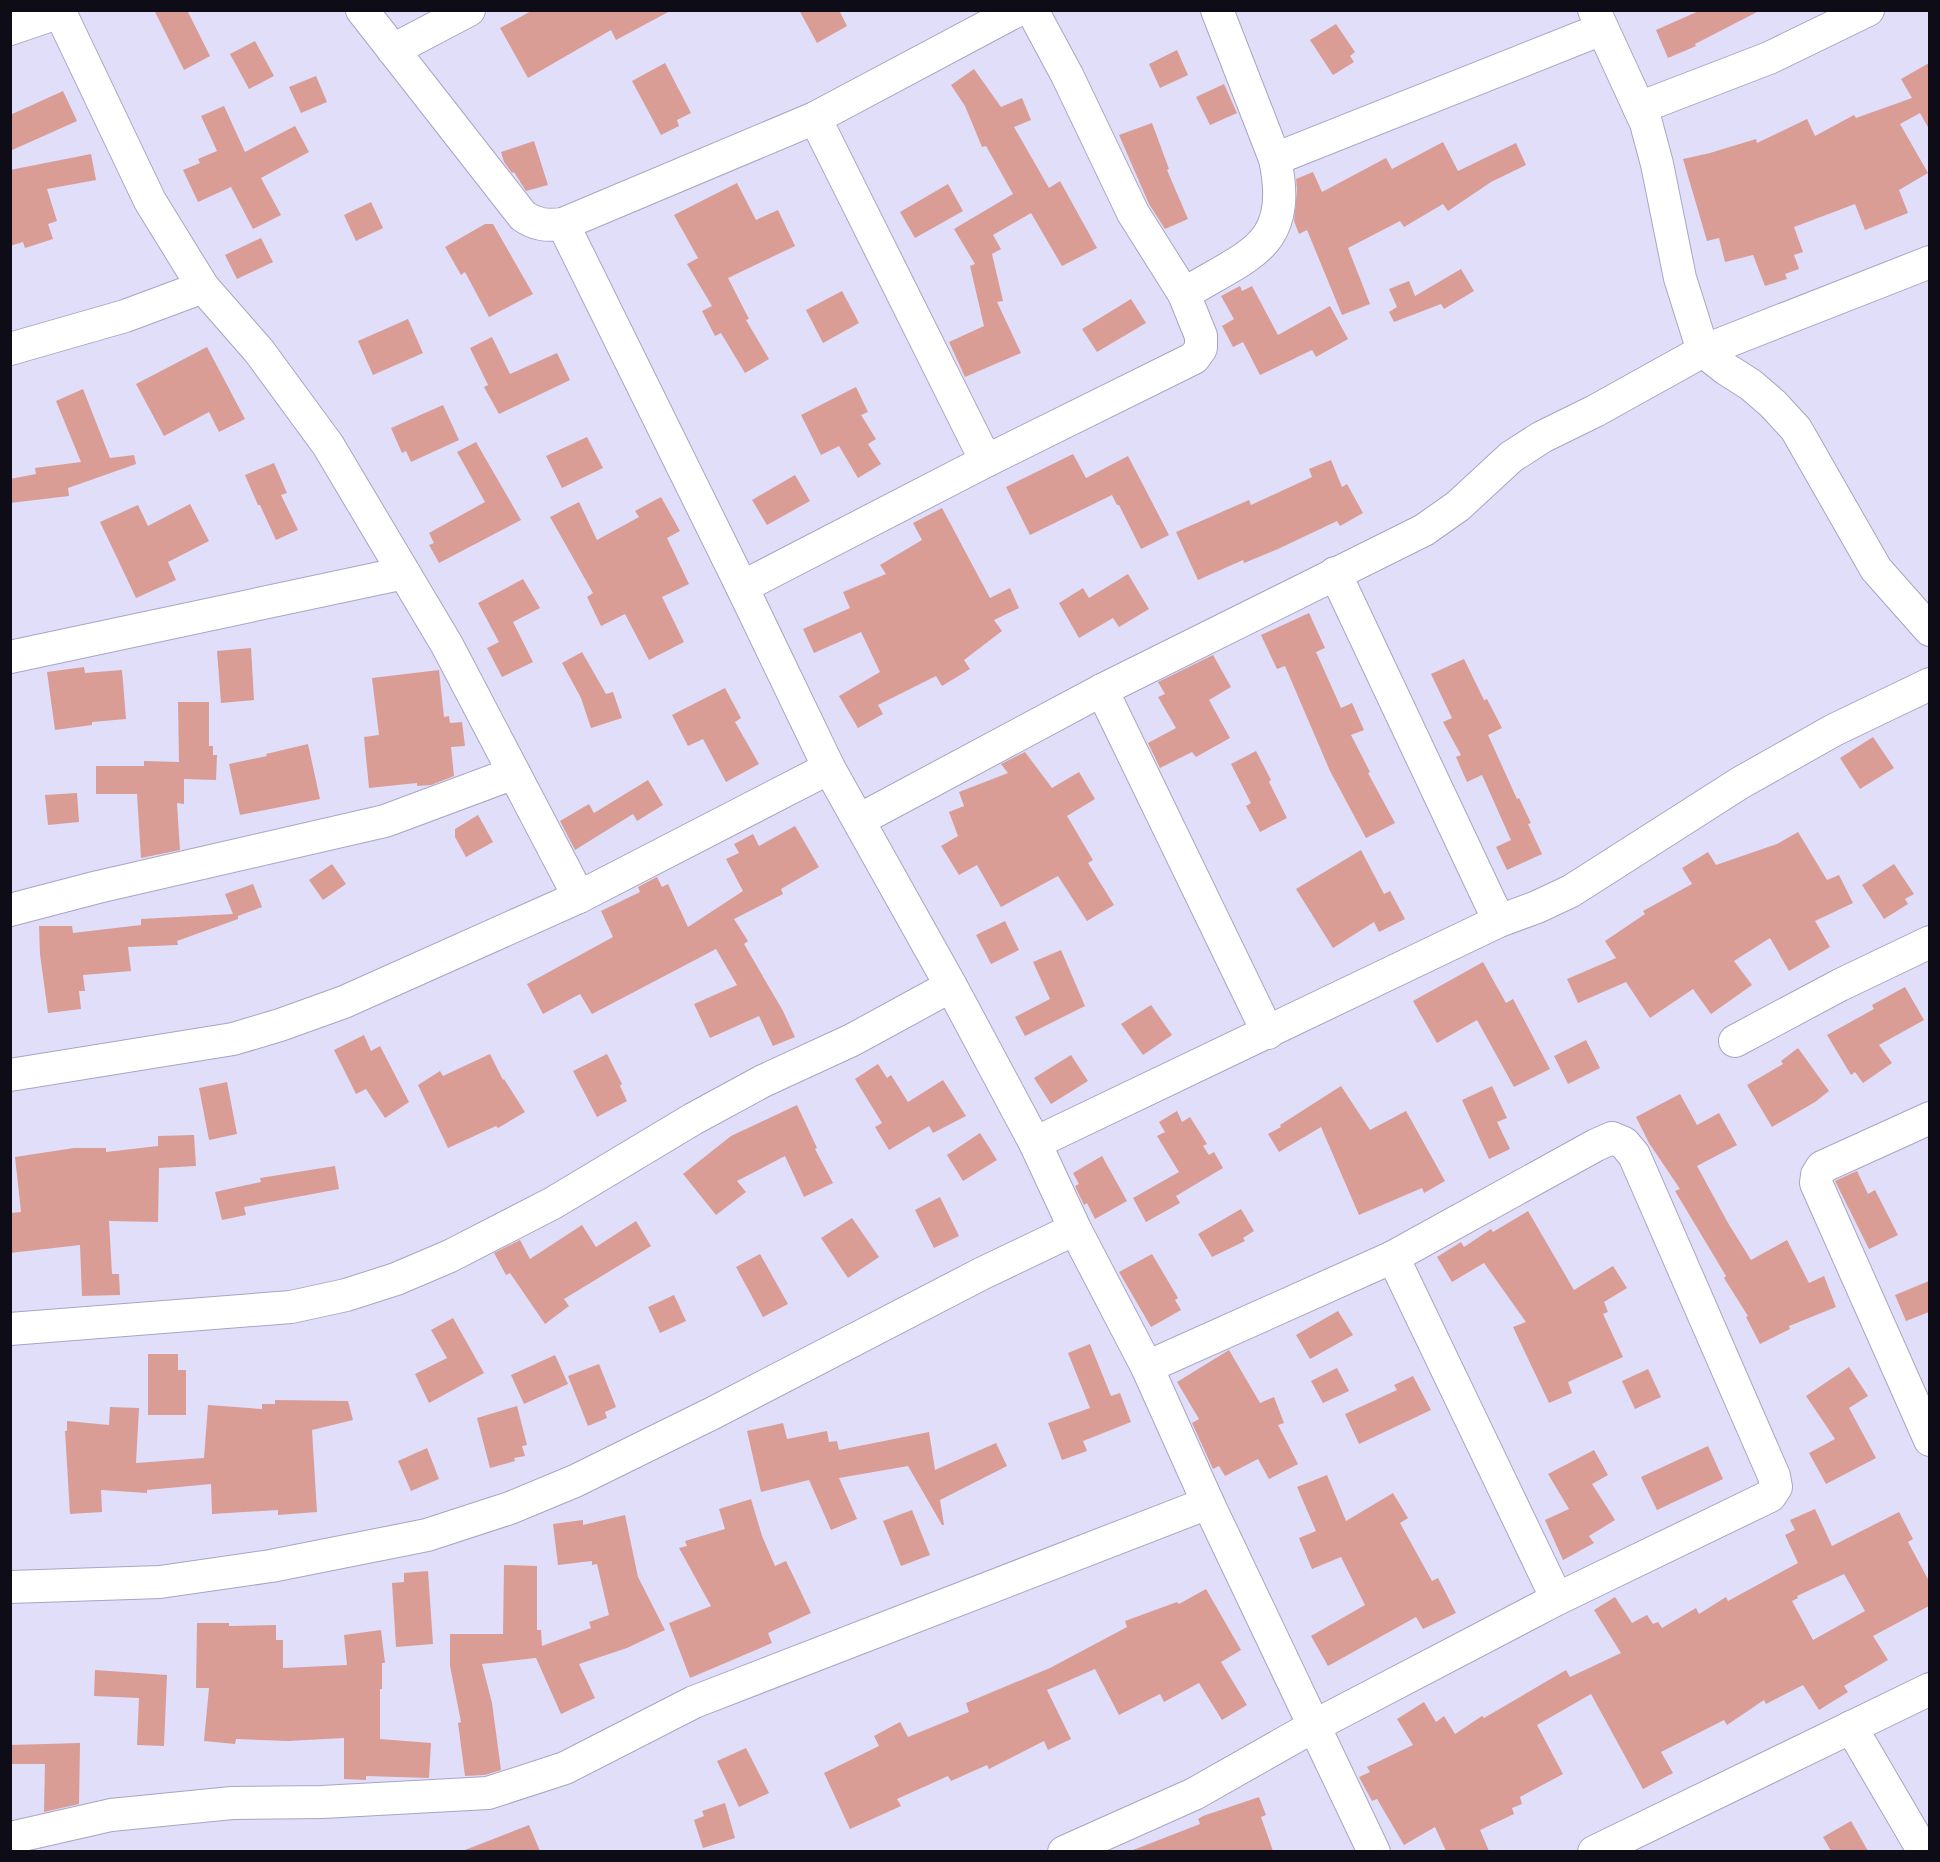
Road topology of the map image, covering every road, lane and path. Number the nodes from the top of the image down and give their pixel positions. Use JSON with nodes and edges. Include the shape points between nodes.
{"nodes":[{"id":1,"x":362,"y":10,"type":"edge"},
{"id":2,"x":469,"y":10,"type":"edge"},
{"id":3,"x":1018,"y":10,"type":"edge"},
{"id":4,"x":1032,"y":10,"type":"edge"},
{"id":5,"x":1217,"y":10,"type":"edge"},
{"id":6,"x":1868,"y":10,"type":"edge"},
{"id":7,"x":59,"y":11,"type":"edge"},
{"id":8,"x":1598,"y":20,"type":"edge"},
{"id":9,"x":10,"y":29,"type":"edge"},
{"id":10,"x":393,"y":50,"type":"junction"},
{"id":11,"x":1639,"y":108,"type":"junction"},
{"id":12,"x":815,"y":118,"type":"junction"},
{"id":13,"x":1275,"y":159,"type":"junction"},
{"id":14,"x":563,"y":224,"type":"junction"},
{"id":15,"x":1929,"y":262,"type":"edge"},
{"id":16,"x":202,"y":287,"type":"junction"},
{"id":17,"x":1184,"y":294,"type":"junction"},
{"id":18,"x":10,"y":349,"type":"edge"},
{"id":19,"x":1703,"y":351,"type":"junction"},
{"id":20,"x":986,"y":461,"type":"junction"},
{"id":21,"x":404,"y":573,"type":"junction"},
{"id":22,"x":1335,"y":573,"type":"junction"},
{"id":23,"x":742,"y":587,"type":"junction"},
{"id":24,"x":1929,"y":630,"type":"edge"},
{"id":25,"x":10,"y":657,"type":"edge"},
{"id":26,"x":1929,"y":684,"type":"edge"},
{"id":27,"x":1102,"y":690,"type":"junction"},
{"id":28,"x":829,"y":768,"type":"junction"},
{"id":29,"x":514,"y":773,"type":"junction"},
{"id":30,"x":860,"y":820,"type":"junction"},
{"id":31,"x":579,"y":897,"type":"junction"},
{"id":32,"x":10,"y":910,"type":"edge"},
{"id":33,"x":1499,"y":921,"type":"junction"},
{"id":34,"x":1929,"y":942,"type":"edge"},
{"id":35,"x":951,"y":986,"type":"junction"},
{"id":36,"x":1268,"y":1032,"type":"junction"},
{"id":37,"x":1735,"y":1041,"type":"dead end"},
{"id":38,"x":10,"y":1075,"type":"edge"},
{"id":39,"x":1929,"y":1118,"type":"edge"},
{"id":40,"x":1035,"y":1143,"type":"junction"},
{"id":41,"x":1075,"y":1229,"type":"junction"},
{"id":42,"x":1393,"y":1257,"type":"junction"},
{"id":43,"x":10,"y":1329,"type":"edge"},
{"id":44,"x":1147,"y":1367,"type":"junction"},
{"id":45,"x":1926,"y":1421,"type":"edge"},
{"id":46,"x":1208,"y":1503,"type":"junction"},
{"id":47,"x":10,"y":1587,"type":"edge"},
{"id":48,"x":1557,"y":1599,"type":"junction"},
{"id":49,"x":1929,"y":1689,"type":"edge"},
{"id":50,"x":1314,"y":1726,"type":"junction"},
{"id":51,"x":1851,"y":1727,"type":"junction"},
{"id":52,"x":10,"y":1838,"type":"edge"},
{"id":53,"x":1913,"y":1848,"type":"edge"},
{"id":54,"x":1064,"y":1851,"type":"edge"},
{"id":55,"x":1374,"y":1851,"type":"edge"},
{"id":56,"x":1594,"y":1851,"type":"edge"}],
"edges":[{"from":1,"to":10,"type":"street"},
{"from":2,"to":10,"type":"street"},
{"from":3,"to":12,"type":"street"},
{"from":4,"to":17,"type":"street","via":[[1133,213]]},
{"from":5,"to":13,"type":"street"},
{"from":6,"to":11,"type":"street","via":[[1769,58]]},
{"from":7,"to":9,"type":"street"},
{"from":7,"to":16,"type":"street","via":[[150,201]]},
{"from":8,"to":11,"type":"street"},
{"from":8,"to":13,"type":"street"},
{"from":10,"to":14,"type":"street","via":[[523,216],[534,223]]},
{"from":11,"to":19,"type":"street","via":[[1657,164],[1680,278]]},
{"from":12,"to":14,"type":"street"},
{"from":12,"to":20,"type":"street"},
{"from":13,"to":17,"type":"street","via":[[1280,180],[1278,218],[1269,236],[1258,249]]},
{"from":14,"to":23,"type":"street"},
{"from":15,"to":19,"type":"street"},
{"from":16,"to":18,"type":"street","via":[[125,316]]},
{"from":16,"to":21,"type":"street","via":[[259,351],[328,445]]},
{"from":17,"to":20,"type":"street","via":[[1201,336],[1201,348],[1194,358]]},
{"from":19,"to":22,"type":"street","via":[[1542,437],[1511,457],[1458,506],[1424,530]]},
{"from":19,"to":24,"type":"street","via":[[1758,391],[1796,429],[1876,569]]},
{"from":20,"to":23,"type":"street"},
{"from":21,"to":25,"type":"street"},
{"from":21,"to":29,"type":"street"},
{"from":22,"to":27,"type":"street"},
{"from":22,"to":33,"type":"street"},
{"from":23,"to":28,"type":"street"},
{"from":26,"to":33,"type":"street","via":[[1834,730],[1740,783],[1571,891]]},
{"from":27,"to":30,"type":"street"},
{"from":27,"to":36,"type":"street"},
{"from":28,"to":30,"type":"street"},
{"from":28,"to":31,"type":"street"},
{"from":29,"to":31,"type":"street"},
{"from":29,"to":32,"type":"street","via":[[385,821]]},
{"from":30,"to":35,"type":"street"},
{"from":31,"to":38,"type":"street","via":[[344,1002],[280,1025],[233,1039]]},
{"from":33,"to":36,"type":"street"},
{"from":34,"to":37,"type":"street"},
{"from":35,"to":40,"type":"street"},
{"from":35,"to":43,"type":"street","via":[[693,1119],[553,1203],[396,1279],[291,1307]]},
{"from":36,"to":40,"type":"street"},
{"from":39,"to":45,"type":"street","via":[[1822,1167],[1816,1174],[1816,1183]]},
{"from":40,"to":41,"type":"street"},
{"from":41,"to":44,"type":"street"},
{"from":41,"to":47,"type":"street","via":[[724,1408],[575,1481],[510,1508],[427,1535],[271,1566],[160,1582]]},
{"from":42,"to":44,"type":"street"},
{"from":42,"to":48,"type":"street"},
{"from":42,"to":48,"type":"street","via":[[1612,1138],[1624,1143],[1634,1155],[1776,1486],[1770,1496]]},
{"from":44,"to":46,"type":"street"},
{"from":46,"to":50,"type":"street"},
{"from":46,"to":52,"type":"street","via":[[694,1702],[565,1768],[488,1793],[232,1803],[111,1815]]},
{"from":48,"to":50,"type":"street"},
{"from":49,"to":51,"type":"street"},
{"from":50,"to":54,"type":"street","via":[[1194,1794]]},
{"from":50,"to":55,"type":"street"},
{"from":51,"to":53,"type":"street"},
{"from":51,"to":56,"type":"street"}]}
